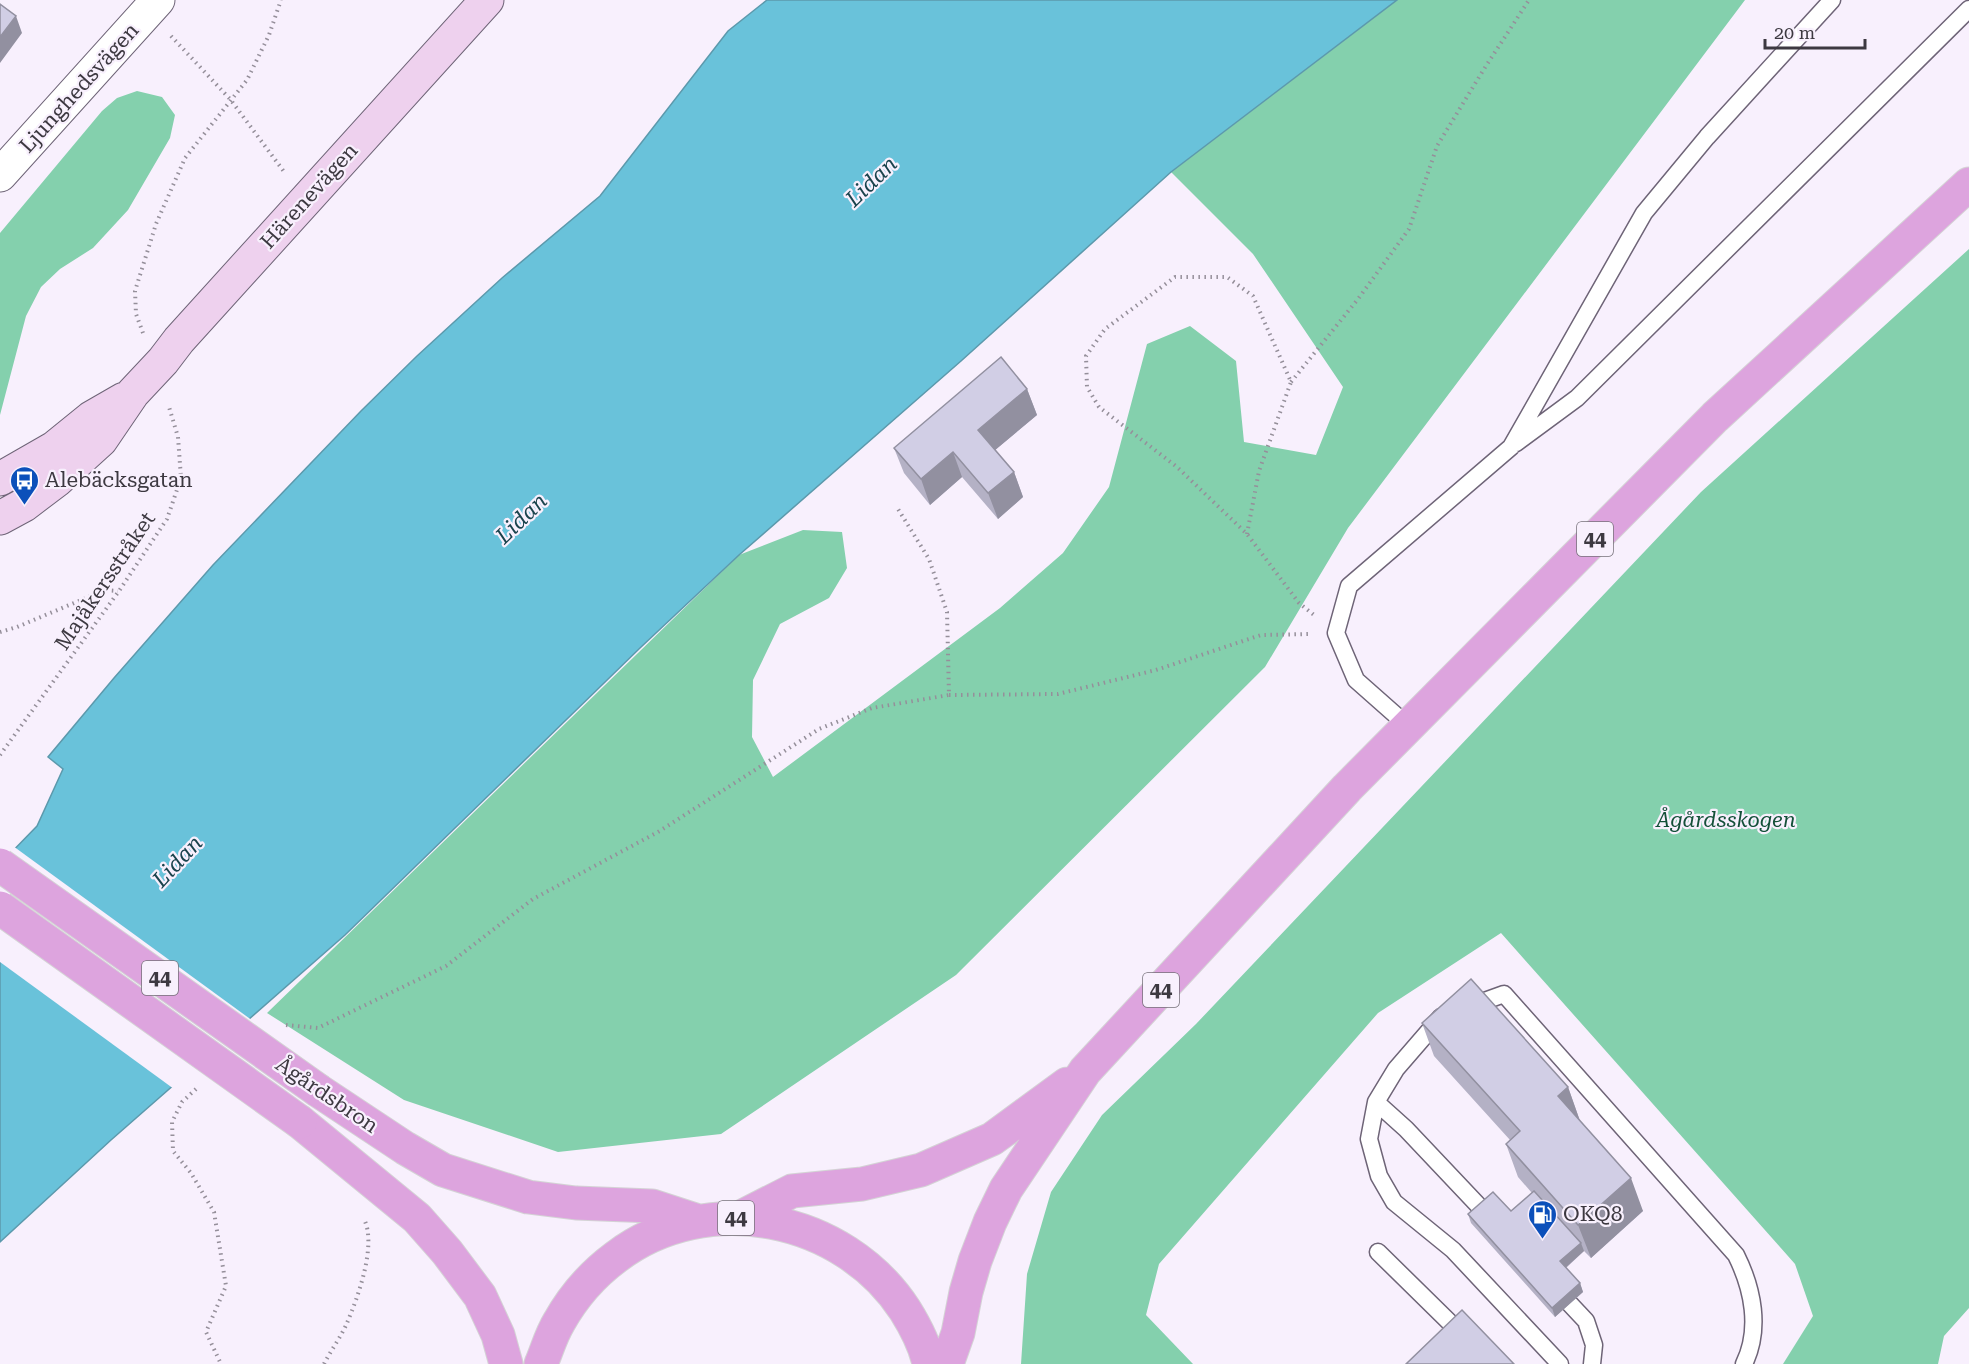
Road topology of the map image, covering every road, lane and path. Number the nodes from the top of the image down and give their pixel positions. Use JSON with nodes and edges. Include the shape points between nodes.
{"nodes":[{"id":1,"x":281,"y":0,"type":"edge"},
{"id":2,"x":486,"y":0,"type":"edge"},
{"id":3,"x":1529,"y":0,"type":"edge"},
{"id":4,"x":1832,"y":0,"type":"edge"},
{"id":5,"x":147,"y":4,"type":"edge"},
{"id":6,"x":1969,"y":9,"type":"edge"},
{"id":7,"x":230,"y":99,"type":"junction"},
{"id":8,"x":0,"y":175,"type":"edge"},
{"id":9,"x":1969,"y":184,"type":"edge"},
{"id":10,"x":305,"y":200,"type":"junction"},
{"id":11,"x":146,"y":339,"type":"dead end"},
{"id":12,"x":1290,"y":381,"type":"junction"},
{"id":13,"x":133,"y":393,"type":"junction"},
{"id":14,"x":169,"y":407,"type":"dead end"},
{"id":15,"x":1511,"y":447,"type":"junction"},
{"id":16,"x":0,"y":479,"type":"edge"},
{"id":17,"x":898,"y":509,"type":"dead end"},
{"id":18,"x":0,"y":518,"type":"edge"},
{"id":19,"x":1247,"y":534,"type":"junction"},
{"id":20,"x":119,"y":591,"type":"junction"},
{"id":21,"x":0,"y":632,"type":"edge"},
{"id":22,"x":1336,"y":633,"type":"junction"},
{"id":23,"x":949,"y":695,"type":"junction"},
{"id":24,"x":1408,"y":726,"type":"junction"},
{"id":25,"x":0,"y":755,"type":"edge"},
{"id":26,"x":0,"y":866,"type":"edge"},
{"id":27,"x":0,"y":908,"type":"edge"},
{"id":28,"x":279,"y":1024,"type":"dead end"},
{"id":29,"x":1085,"y":1071,"type":"junction"},
{"id":30,"x":182,"y":1102,"type":"dead end"},
{"id":31,"x":1376,"y":1102,"type":"junction"},
{"id":32,"x":739,"y":1218,"type":"junction"},
{"id":33,"x":698,"y":1221,"type":"junction"},
{"id":34,"x":368,"y":1228,"type":"dead end"},
{"id":35,"x":1506,"y":1235,"type":"edge"},
{"id":36,"x":1378,"y":1252,"type":"dead end"},
{"id":37,"x":1546,"y":1278,"type":"edge"},
{"id":38,"x":221,"y":1364,"type":"edge"},
{"id":39,"x":324,"y":1364,"type":"edge"},
{"id":40,"x":507,"y":1364,"type":"edge"},
{"id":41,"x":541,"y":1364,"type":"edge"},
{"id":42,"x":929,"y":1364,"type":"edge"},
{"id":43,"x":947,"y":1364,"type":"edge"},
{"id":44,"x":1492,"y":1364,"type":"edge"},
{"id":45,"x":1560,"y":1364,"type":"edge"},
{"id":46,"x":1592,"y":1364,"type":"edge"},
{"id":47,"x":1744,"y":1364,"type":"edge"}],
"edges":[{"from":1,"to":7,"type":"path","via":[[247,80]]},
{"from":2,"to":10,"type":"street","name":"Härenevägen"},
{"from":3,"to":12,"type":"path","via":[[1437,146],[1408,229]]},
{"from":4,"to":15,"type":"lane","via":[[1707,137],[1644,213]]},
{"from":5,"to":7,"type":"path"},
{"from":5,"to":8,"type":"street","name":"Ljunghedsvägen"},
{"from":6,"to":15,"type":"lane","via":[[1577,398]]},
{"from":7,"to":10,"type":"path"},
{"from":7,"to":11,"type":"path","via":[[185,158],[156,224],[135,291],[136,314]]},
{"from":9,"to":24,"type":"main road","number":"44","via":[[1715,417]]},
{"from":10,"to":13,"type":"street","name":"Härenevägen"},
{"from":12,"to":19,"type":"path","via":[[1259,471]]},
{"from":12,"to":19,"type":"path","via":[[1253,296],[1227,277],[1175,277],[1105,329],[1086,356],[1087,387],[1099,407],[1178,467]]},
{"from":13,"to":16,"type":"street","name":"Härenevägen","via":[[91,418],[54,448]]},
{"from":13,"to":18,"type":"street","name":"Härenevägen","via":[[101,440],[24,506]]},
{"from":14,"to":20,"type":"path","name":"Majåkersstråket","via":[[178,437],[181,478],[166,519]]},
{"from":15,"to":22,"type":"lane","via":[[1349,586]]},
{"from":17,"to":23,"type":"path","via":[[929,559],[947,612]]},
{"from":19,"to":22,"type":"path","via":[[1299,603]]},
{"from":20,"to":21,"type":"path","via":[[105,590]]},
{"from":20,"to":25,"type":"path","name":"Majåkersstråket"},
{"from":22,"to":23,"type":"path","via":[[1262,635],[1156,670],[1058,694]]},
{"from":22,"to":24,"type":"lane","via":[[1356,680]]},
{"from":23,"to":28,"type":"path","via":[[872,708],[819,729],[658,832],[533,899],[446,966],[318,1028]]},
{"from":24,"to":29,"type":"main road","number":"44"},
{"from":26,"to":33,"type":"main road","name":"Ågårdsbron","number":"44","bridge":true,"via":[[319,1091],[443,1170],[528,1197],[652,1206]]},
{"from":27,"to":40,"type":"main road","name":"Ågårdsbron","number":"44","bridge":true,"via":[[300,1122],[417,1218],[480,1296]]},
{"from":29,"to":32,"type":"main road","number":"44","via":[[992,1139],[921,1170],[862,1184],[792,1191]]},
{"from":29,"to":43,"type":"main road","number":"44","via":[[1006,1188],[972,1271]]},
{"from":30,"to":38,"type":"path","via":[[172,1122],[174,1151],[214,1212],[226,1286],[206,1332]]},
{"from":31,"to":35,"type":"lane"},
{"from":31,"to":45,"type":"lane","via":[[1369,1139],[1379,1176],[1394,1202],[1454,1250]]},
{"from":31,"to":47,"type":"lane","via":[[1396,1069],[1438,1018],[1504,994],[1736,1255],[1746,1276],[1754,1327]]},
{"from":32,"to":33,"type":"main road","number":"44"},
{"from":32,"to":42,"type":"main road","number":"44","via":[[775,1221],[809,1232],[870,1269],[895,1295],[914,1325]]},
{"from":33,"to":41,"type":"main road","number":"44","via":[[655,1234],[616,1257],[584,1287],[558,1323]]},
{"from":34,"to":39,"type":"path","via":[[366,1268],[346,1325]]},
{"from":36,"to":44,"type":"lane"},
{"from":37,"to":46,"type":"lane","via":[[1586,1322],[1594,1345]]}]}
